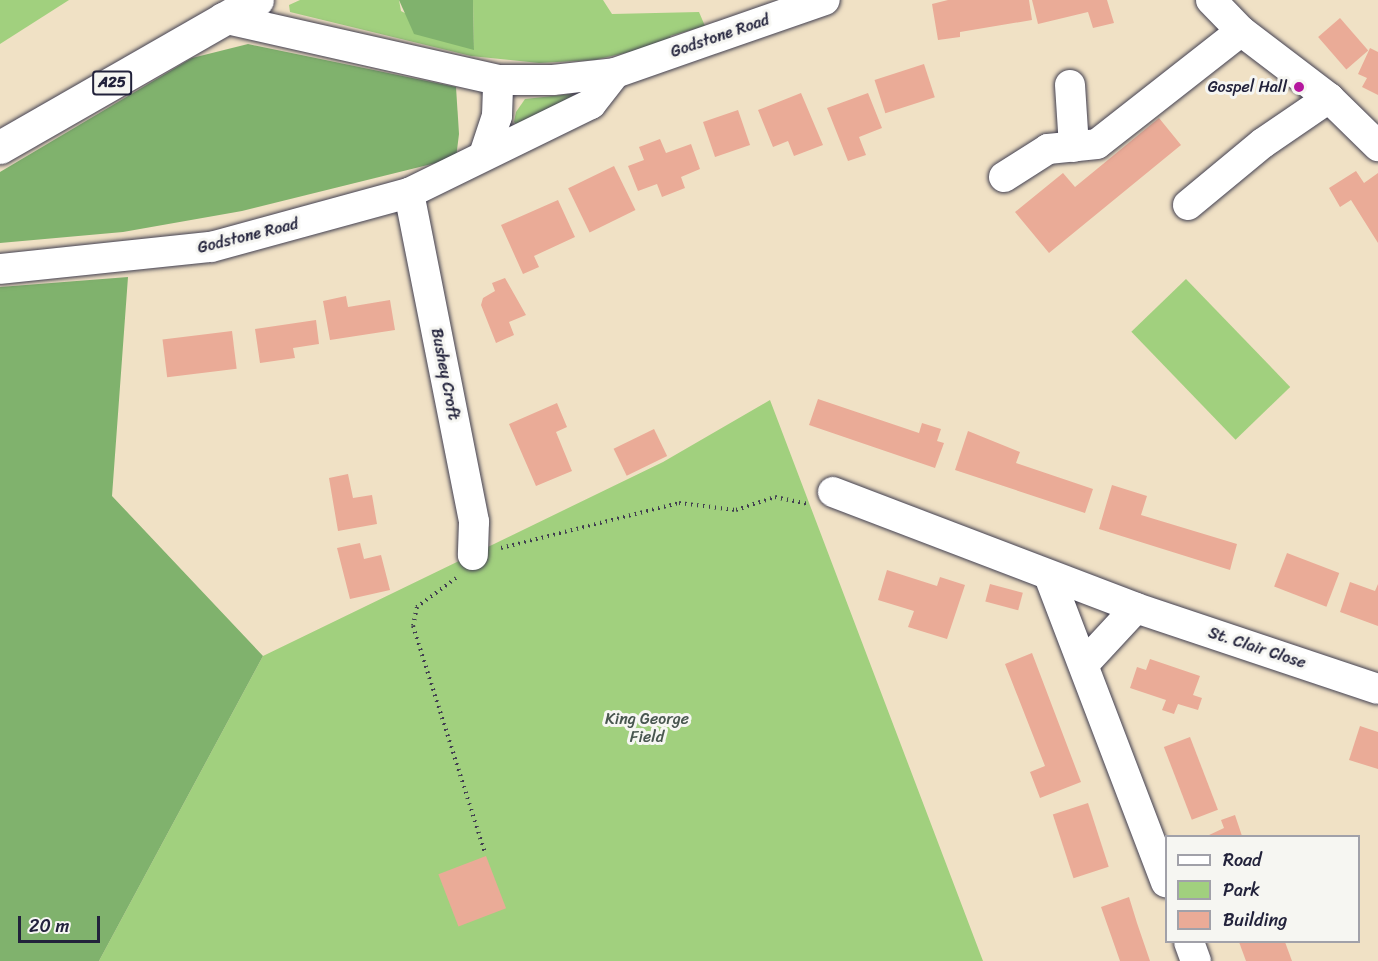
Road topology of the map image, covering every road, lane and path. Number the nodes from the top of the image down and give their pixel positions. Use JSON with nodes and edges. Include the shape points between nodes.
{"nodes":[{"id":1,"x":256,"y":0,"type":"edge"},
{"id":2,"x":825,"y":0,"type":"edge"},
{"id":3,"x":1211,"y":0,"type":"edge"},
{"id":4,"x":224,"y":18,"type":"junction"},
{"id":5,"x":1241,"y":31,"type":"junction"},
{"id":6,"x":615,"y":73,"type":"junction"},
{"id":7,"x":498,"y":80,"type":"junction"},
{"id":8,"x":1070,"y":85,"type":"dead end"},
{"id":9,"x":1329,"y":98,"type":"junction"},
{"id":10,"x":1377,"y":144,"type":"edge"},
{"id":11,"x":0,"y":147,"type":"edge"},
{"id":12,"x":1074,"y":147,"type":"junction"},
{"id":13,"x":484,"y":155,"type":"junction"},
{"id":14,"x":1004,"y":177,"type":"dead end"},
{"id":15,"x":410,"y":193,"type":"junction"},
{"id":16,"x":1188,"y":205,"type":"dead end"},
{"id":17,"x":0,"y":269,"type":"edge"},
{"id":18,"x":833,"y":492,"type":"joint"},
{"id":19,"x":473,"y":555,"type":"junction"},
{"id":20,"x":1049,"y":576,"type":"junction"},
{"id":21,"x":1136,"y":608,"type":"junction"},
{"id":22,"x":1084,"y":663,"type":"junction"},
{"id":23,"x":1378,"y":688,"type":"edge"},
{"id":24,"x":484,"y":853,"type":"dead end"},
{"id":25,"x":1165,"y":877,"type":"edge"},
{"id":26,"x":1189,"y":943,"type":"edge"},
{"id":27,"x":1196,"y":961,"type":"edge"}],
"edges":[{"from":1,"to":4,"type":"main road","number":"A25"},
{"from":2,"to":6,"type":"street","name":"Godstone Road"},
{"from":3,"to":5,"type":"street"},
{"from":4,"to":7,"type":"street","name":"Godstone Road"},
{"from":4,"to":11,"type":"main road","number":"A25"},
{"from":5,"to":9,"type":"street"},
{"from":5,"to":12,"type":"street","via":[[1097,144]]},
{"from":6,"to":7,"type":"street","name":"Godstone Road","via":[[553,80]]},
{"from":6,"to":13,"type":"street","name":"Godstone Road","via":[[591,104]]},
{"from":7,"to":13,"type":"street","via":[[497,116]]},
{"from":8,"to":12,"type":"street"},
{"from":9,"to":10,"type":"street"},
{"from":9,"to":16,"type":"street","via":[[1263,143]]},
{"from":12,"to":14,"type":"street","via":[[1048,149]]},
{"from":13,"to":15,"type":"street","name":"Godstone Road"},
{"from":15,"to":17,"type":"street","name":"Godstone Road","via":[[211,248]]},
{"from":15,"to":19,"type":"street","name":"Bushey Croft","via":[[474,522]]},
{"from":18,"to":19,"type":"path","via":[[808,504],[775,497],[736,510],[679,503]]},
{"from":18,"to":20,"type":"street","name":"St. Clair Close"},
{"from":19,"to":24,"type":"path","via":[[467,570],[417,607],[414,626]]},
{"from":20,"to":21,"type":"street","name":"St. Clair Close"},
{"from":20,"to":22,"type":"street"},
{"from":21,"to":22,"type":"street"},
{"from":21,"to":23,"type":"street","name":"St. Clair Close"},
{"from":22,"to":25,"type":"street"},
{"from":26,"to":27,"type":"street"}]}
